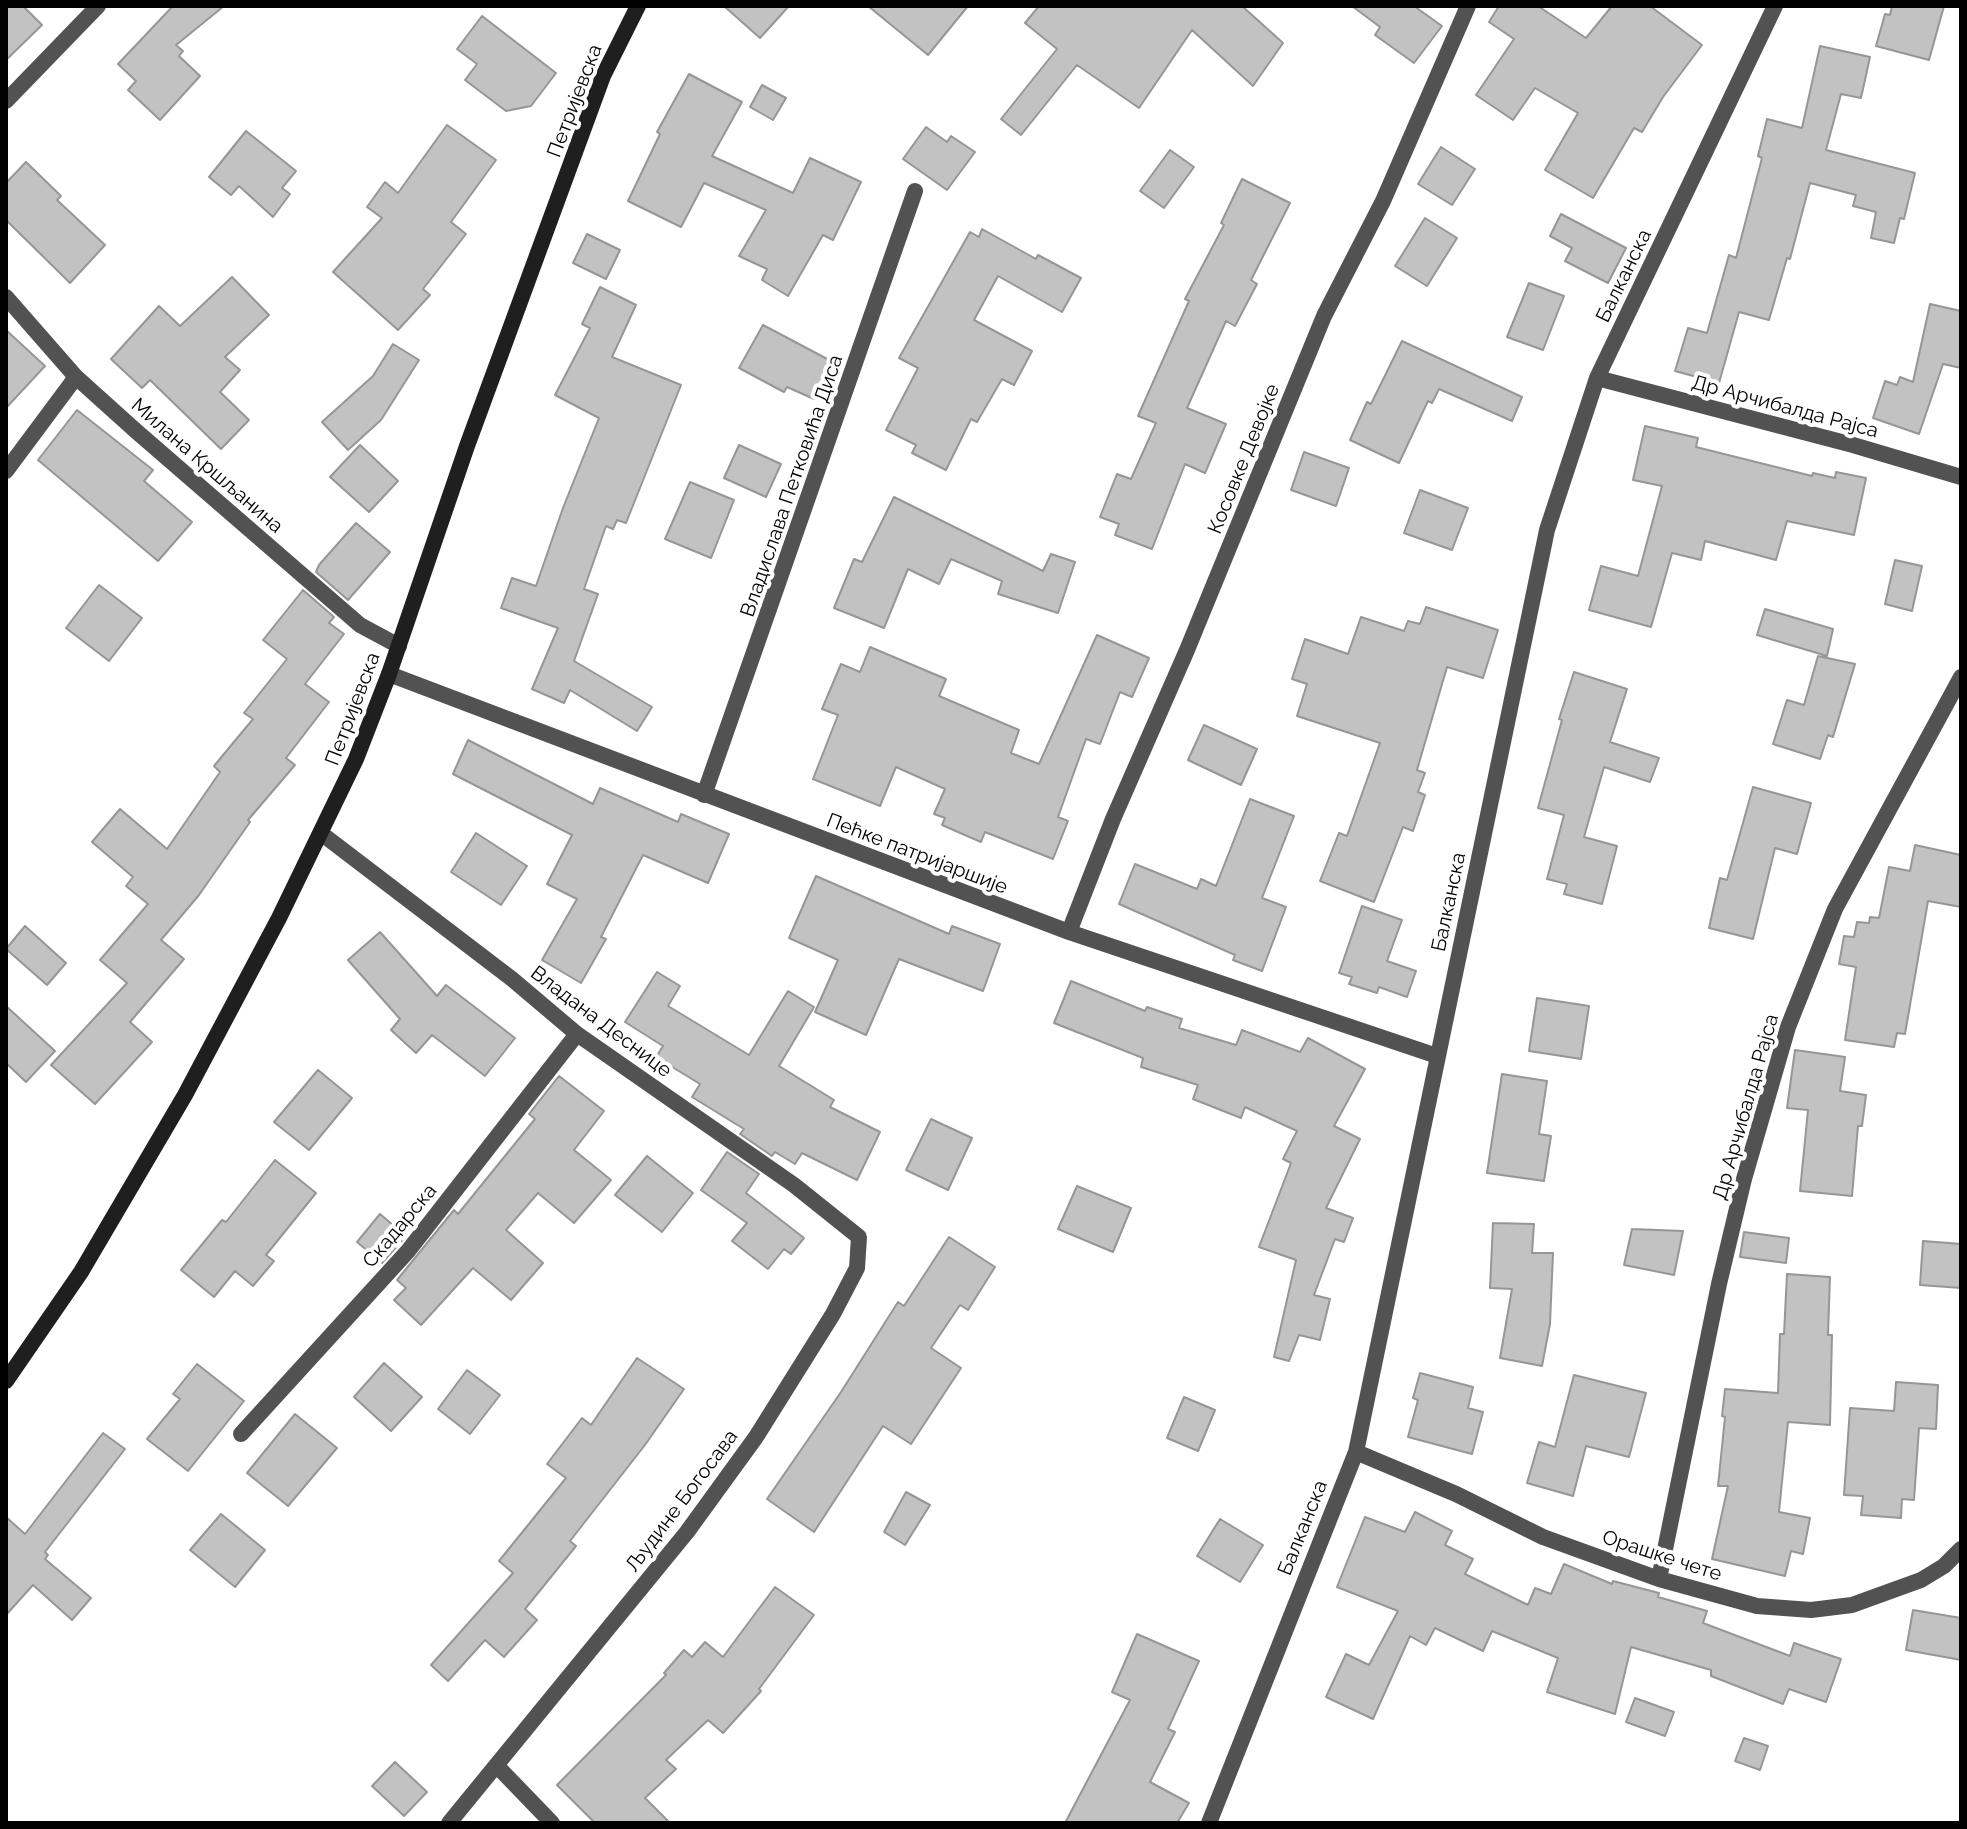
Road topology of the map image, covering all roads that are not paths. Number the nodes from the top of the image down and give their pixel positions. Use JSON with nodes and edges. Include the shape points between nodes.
{"nodes":[{"id":1,"x":98,"y":6,"type":"edge"},
{"id":2,"x":638,"y":6,"type":"edge"},
{"id":3,"x":1468,"y":6,"type":"edge"},
{"id":4,"x":1775,"y":6,"type":"edge"},
{"id":5,"x":6,"y":101,"type":"edge"},
{"id":6,"x":915,"y":191,"type":"dead end"},
{"id":7,"x":6,"y":297,"type":"edge"},
{"id":8,"x":76,"y":377,"type":"junction"},
{"id":9,"x":1597,"y":378,"type":"junction"},
{"id":10,"x":6,"y":471,"type":"edge"},
{"id":11,"x":1961,"y":477,"type":"edge"},
{"id":12,"x":399,"y":646,"type":"junction"},
{"id":13,"x":389,"y":674,"type":"junction"},
{"id":14,"x":1961,"y":677,"type":"edge"},
{"id":15,"x":704,"y":795,"type":"junction"},
{"id":16,"x":322,"y":834,"type":"junction"},
{"id":17,"x":1069,"y":932,"type":"junction"},
{"id":18,"x":577,"y":1034,"type":"junction"},
{"id":19,"x":1437,"y":1056,"type":"junction"},
{"id":20,"x":859,"y":1237,"type":"joint"},
{"id":21,"x":6,"y":1381,"type":"edge"},
{"id":22,"x":241,"y":1434,"type":"dead end"},
{"id":23,"x":1356,"y":1452,"type":"junction"},
{"id":24,"x":1961,"y":1549,"type":"edge"},
{"id":25,"x":1659,"y":1579,"type":"junction"},
{"id":26,"x":497,"y":1766,"type":"junction"},
{"id":27,"x":449,"y":1823,"type":"edge"},
{"id":28,"x":552,"y":1823,"type":"edge"},
{"id":29,"x":1209,"y":1823,"type":"edge"}],
"edges":[{"from":1,"to":5,"type":"street"},
{"from":2,"to":12,"type":"main road","name":"Петријевска","via":[[603,76]]},
{"from":3,"to":17,"type":"street","name":"Косовке Девојке","via":[[1383,201],[1324,316]]},
{"from":4,"to":9,"type":"street","name":"Балканска"},
{"from":6,"to":15,"type":"street","name":"Владислава Петковића Диса"},
{"from":7,"to":8,"type":"street","name":"Милана Кршљанина"},
{"from":8,"to":10,"type":"street"},
{"from":8,"to":12,"type":"street","name":"Милана Кршљанина","via":[[360,625]]},
{"from":9,"to":11,"type":"street","name":"Др Арчибалда Рајса"},
{"from":9,"to":19,"type":"street","name":"Балканска","via":[[1547,530]]},
{"from":12,"to":13,"type":"main road","name":"Петријевска"},
{"from":13,"to":15,"type":"street","name":"Пећке патријаршије"},
{"from":13,"to":16,"type":"main road","name":"Петријевска"},
{"from":14,"to":25,"type":"street","name":"Др Арчибалда Рајса","via":[[1835,909],[1788,1027],[1719,1284]]},
{"from":15,"to":17,"type":"street","name":"Пећке патријаршије"},
{"from":16,"to":18,"type":"street","name":"Владана Деснице"},
{"from":16,"to":21,"type":"main road","name":"Петријевска","via":[[226,1021],[133,1185]]},
{"from":17,"to":19,"type":"street","name":"Пећке патријаршије"},
{"from":18,"to":20,"type":"street","name":"Владана Деснице","via":[[794,1185]]},
{"from":18,"to":22,"type":"street","name":"Скадарска","via":[[408,1251]]},
{"from":19,"to":23,"type":"street","name":"Балканска"},
{"from":20,"to":26,"type":"street","name":"Људине Богосава","via":[[857,1268],[756,1437],[687,1532]]},
{"from":23,"to":25,"type":"street","name":"Орашке чете","via":[[1543,1537]]},
{"from":23,"to":29,"type":"street","name":"Балканска"},
{"from":24,"to":25,"type":"street","name":"Орашке чете","via":[[1921,1580],[1852,1605],[1811,1610],[1757,1606]]},
{"from":26,"to":27,"type":"street","name":"Људине Богосава"},
{"from":26,"to":28,"type":"street"}]}
